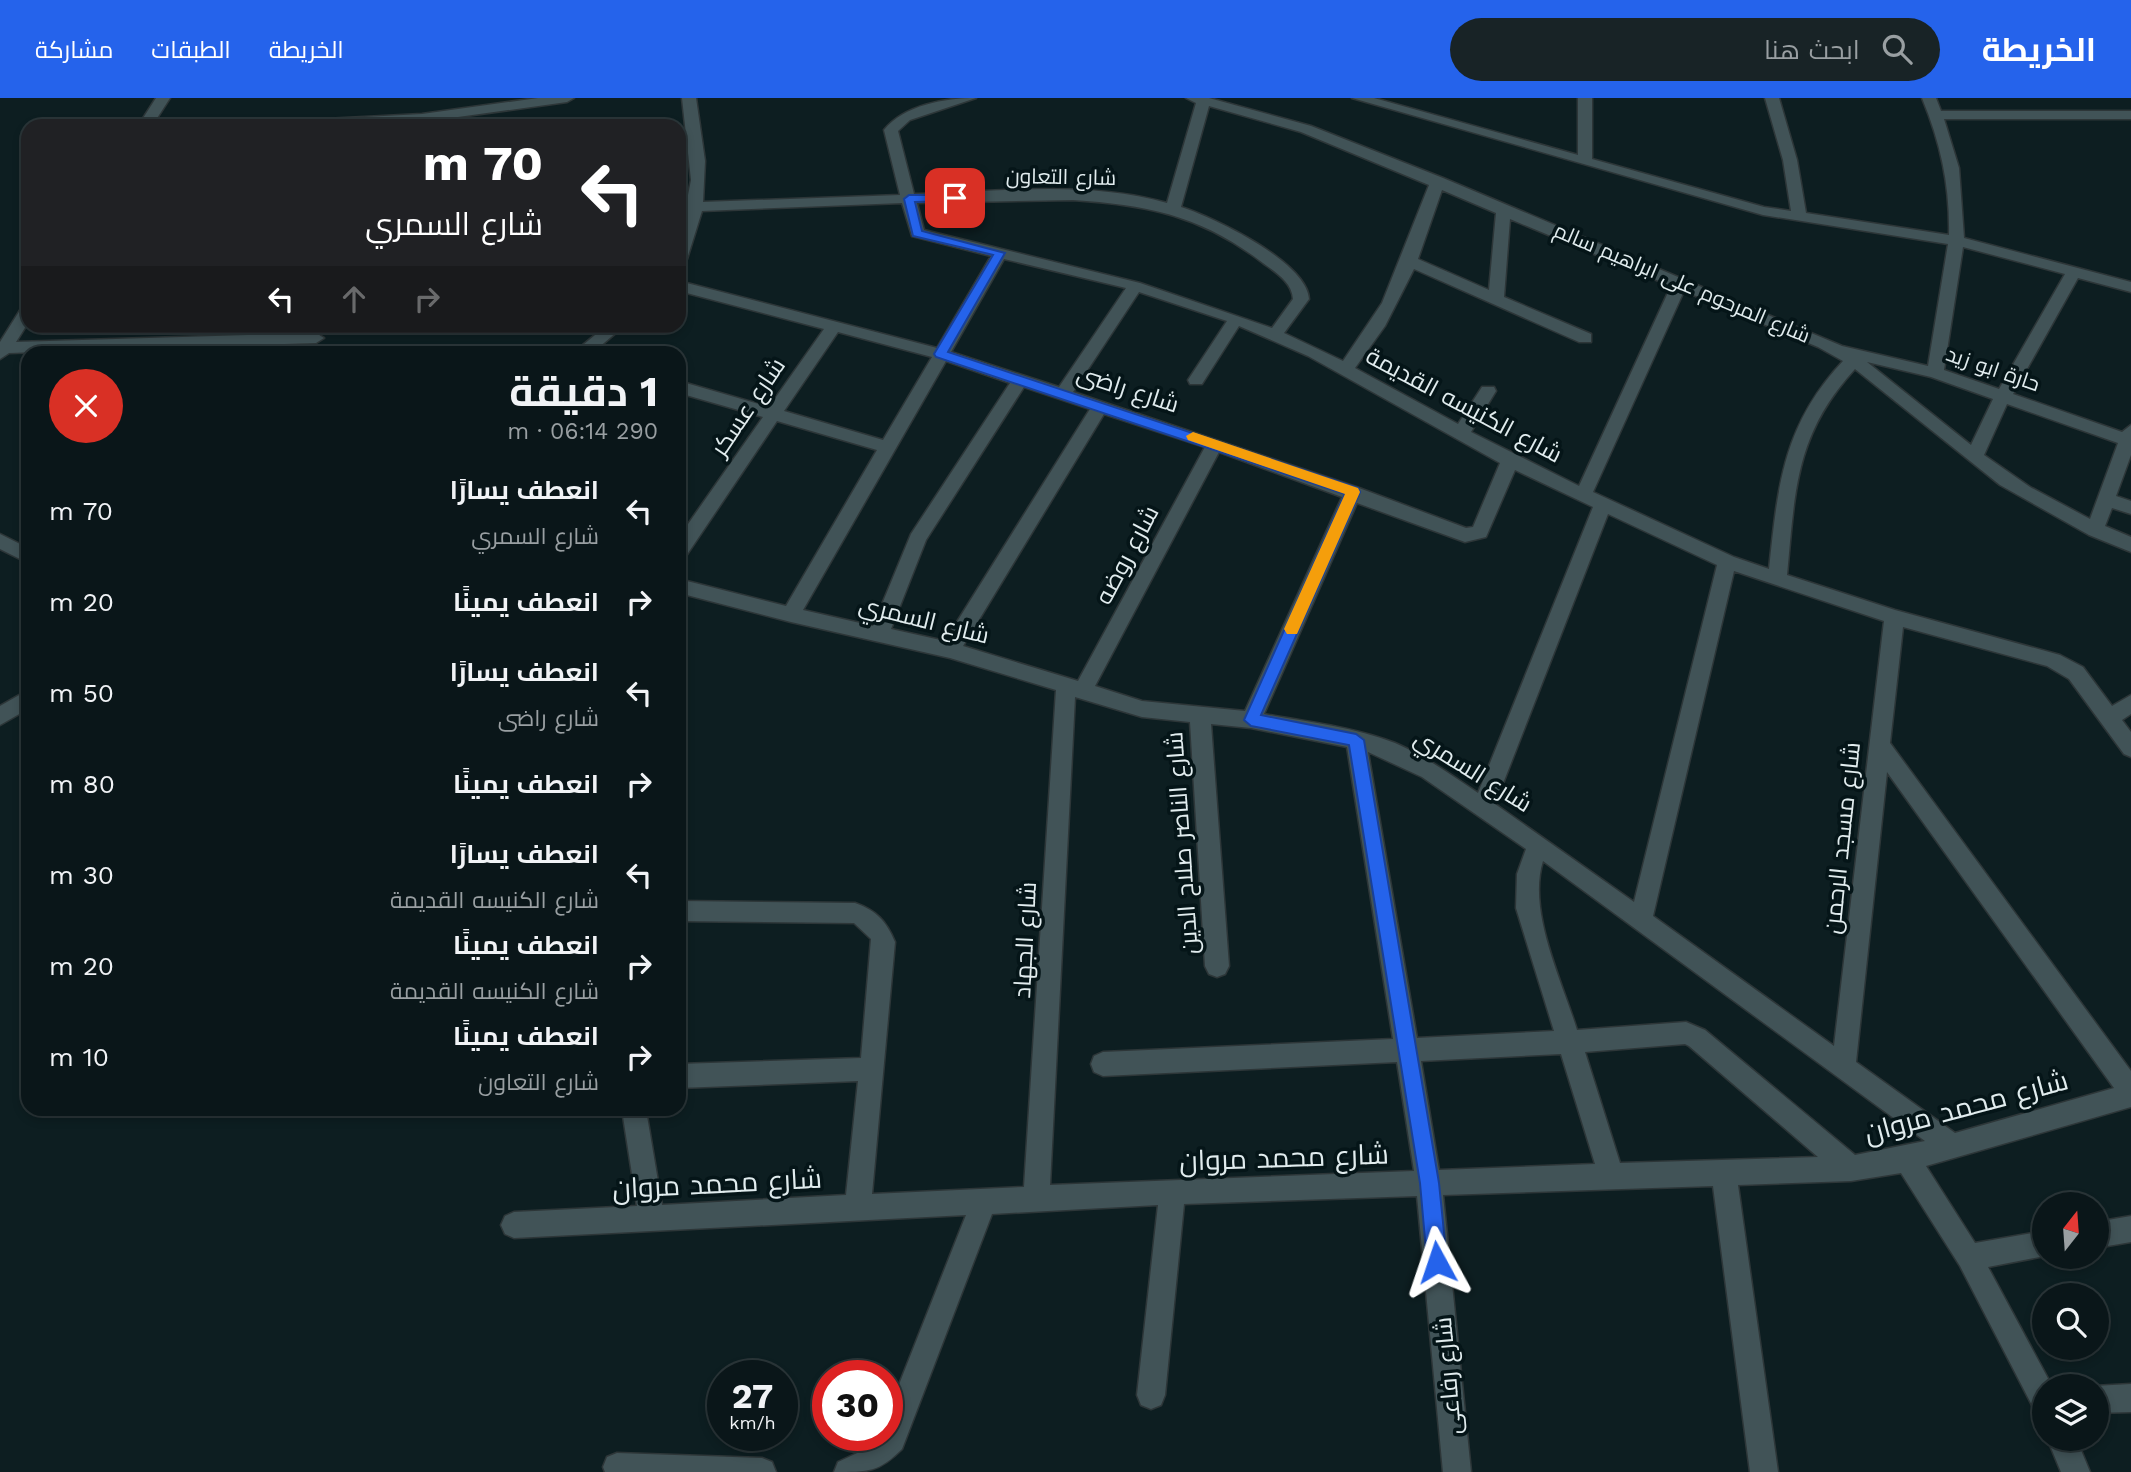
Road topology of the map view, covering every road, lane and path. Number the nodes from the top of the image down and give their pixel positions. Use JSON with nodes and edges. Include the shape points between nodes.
{"nodes":[{"id":1,"x":163,"y":98,"type":"edge"},
{"id":2,"x":429,"y":98,"type":"edge"},
{"id":3,"x":567,"y":98,"type":"edge"},
{"id":4,"x":689,"y":98,"type":"edge"},
{"id":5,"x":969,"y":98,"type":"edge"},
{"id":6,"x":1359,"y":98,"type":"edge"},
{"id":7,"x":1585,"y":98,"type":"edge"},
{"id":8,"x":1772,"y":98,"type":"edge"},
{"id":9,"x":1929,"y":98,"type":"edge"},
{"id":10,"x":1198,"y":99,"type":"edge"},
{"id":11,"x":2131,"y":114,"type":"edge"},
{"id":12,"x":1937,"y":115,"type":"junction"},
{"id":13,"x":150,"y":119,"type":"edge"},
{"id":14,"x":422,"y":119,"type":"edge"},
{"id":15,"x":439,"y":119,"type":"edge"},
{"id":16,"x":1585,"y":159,"type":"junction"},
{"id":17,"x":1438,"y":181,"type":"junction"},
{"id":18,"x":909,"y":199,"type":"junction"},
{"id":19,"x":698,"y":207,"type":"junction"},
{"id":20,"x":1173,"y":208,"type":"junction"},
{"id":21,"x":1504,"y":209,"type":"junction"},
{"id":22,"x":1800,"y":219,"type":"junction"},
{"id":23,"x":686,"y":240,"type":"edge"},
{"id":24,"x":1958,"y":241,"type":"junction"},
{"id":25,"x":1000,"y":253,"type":"junction"},
{"id":26,"x":1409,"y":261,"type":"junction"},
{"id":27,"x":2076,"y":271,"type":"junction"},
{"id":28,"x":1680,"y":283,"type":"junction"},
{"id":29,"x":1135,"y":286,"type":"junction"},
{"id":30,"x":2131,"y":287,"type":"edge"},
{"id":31,"x":686,"y":288,"type":"edge"},
{"id":32,"x":1496,"y":297,"type":"junction"},
{"id":33,"x":1236,"y":319,"type":"junction"},
{"id":34,"x":21,"y":322,"type":"edge"},
{"id":35,"x":834,"y":326,"type":"junction"},
{"id":36,"x":302,"y":333,"type":"edge"},
{"id":37,"x":607,"y":333,"type":"edge"},
{"id":38,"x":1275,"y":335,"type":"junction"},
{"id":39,"x":1586,"y":338,"type":"dead end"},
{"id":40,"x":85,"y":346,"type":"edge"},
{"id":41,"x":590,"y":346,"type":"edge"},
{"id":42,"x":21,"y":350,"type":"edge"},
{"id":43,"x":1838,"y":350,"type":"junction"},
{"id":44,"x":2,"y":351,"type":"edge"},
{"id":45,"x":940,"y":354,"type":"junction"},
{"id":46,"x":1853,"y":360,"type":"junction"},
{"id":47,"x":1345,"y":369,"type":"junction"},
{"id":48,"x":1935,"y":373,"type":"junction"},
{"id":49,"x":1020,"y":380,"type":"junction"},
{"id":50,"x":1196,"y":380,"type":"dead end"},
{"id":51,"x":686,"y":389,"type":"edge"},
{"id":52,"x":1488,"y":391,"type":"dead end"},
{"id":53,"x":1063,"y":394,"type":"junction"},
{"id":54,"x":2003,"y":396,"type":"junction"},
{"id":55,"x":1100,"y":406,"type":"junction"},
{"id":56,"x":773,"y":415,"type":"junction"},
{"id":57,"x":1461,"y":433,"type":"junction"},
{"id":58,"x":2130,"y":438,"type":"edge"},
{"id":59,"x":1215,"y":444,"type":"junction"},
{"id":60,"x":887,"y":447,"type":"junction"},
{"id":61,"x":1973,"y":457,"type":"junction"},
{"id":62,"x":1510,"y":461,"type":"junction"},
{"id":63,"x":1353,"y":492,"type":"junction"},
{"id":64,"x":1583,"y":496,"type":"junction"},
{"id":65,"x":2106,"y":499,"type":"junction"},
{"id":66,"x":1603,"y":505,"type":"junction"},
{"id":67,"x":2131,"y":508,"type":"edge"},
{"id":68,"x":2095,"y":530,"type":"junction"},
{"id":69,"x":0,"y":541,"type":"edge"},
{"id":70,"x":686,"y":541,"type":"edge"},
{"id":71,"x":2131,"y":545,"type":"edge"},
{"id":72,"x":21,"y":552,"type":"edge"},
{"id":73,"x":1727,"y":562,"type":"junction"},
{"id":74,"x":1777,"y":581,"type":"junction"},
{"id":75,"x":686,"y":588,"type":"edge"},
{"id":76,"x":791,"y":615,"type":"junction"},
{"id":77,"x":1894,"y":617,"type":"junction"},
{"id":78,"x":880,"y":635,"type":"junction"},
{"id":79,"x":950,"y":650,"type":"junction"},
{"id":80,"x":1074,"y":688,"type":"junction"},
{"id":81,"x":21,"y":703,"type":"edge"},
{"id":82,"x":2131,"y":703,"type":"edge"},
{"id":83,"x":1200,"y":716,"type":"junction"},
{"id":84,"x":0,"y":717,"type":"edge"},
{"id":85,"x":1251,"y":720,"type":"junction"},
{"id":86,"x":2119,"y":725,"type":"edge"},
{"id":87,"x":1356,"y":740,"type":"junction"},
{"id":88,"x":1879,"y":744,"type":"junction"},
{"id":89,"x":2131,"y":748,"type":"edge"},
{"id":90,"x":1483,"y":807,"type":"junction"},
{"id":91,"x":1538,"y":845,"type":"junction"},
{"id":92,"x":686,"y":911,"type":"edge"},
{"id":93,"x":1641,"y":919,"type":"junction"},
{"id":94,"x":1217,"y":966,"type":"dead end"},
{"id":95,"x":1569,"y":1042,"type":"junction"},
{"id":96,"x":1407,"y":1050,"type":"junction"},
{"id":97,"x":1103,"y":1064,"type":"dead end"},
{"id":98,"x":1844,"y":1065,"type":"junction"},
{"id":99,"x":871,"y":1069,"type":"junction"},
{"id":100,"x":686,"y":1076,"type":"edge"},
{"id":101,"x":2131,"y":1093,"type":"edge"},
{"id":102,"x":635,"y":1116,"type":"edge"},
{"id":103,"x":1949,"y":1144,"type":"junction"},
{"id":104,"x":1907,"y":1158,"type":"junction"},
{"id":105,"x":1852,"y":1168,"type":"junction"},
{"id":106,"x":1724,"y":1173,"type":"junction"},
{"id":107,"x":1612,"y":1177,"type":"junction"},
{"id":108,"x":1430,"y":1183,"type":"junction"},
{"id":109,"x":1172,"y":1192,"type":"junction"},
{"id":110,"x":1036,"y":1199,"type":"junction"},
{"id":111,"x":984,"y":1201,"type":"junction"},
{"id":112,"x":858,"y":1208,"type":"junction"},
{"id":113,"x":652,"y":1219,"type":"junction"},
{"id":114,"x":514,"y":1225,"type":"dead end"},
{"id":115,"x":2131,"y":1228,"type":"edge"},
{"id":116,"x":2109,"y":1232,"type":"edge"},
{"id":117,"x":2032,"y":1246,"type":"edge"},
{"id":118,"x":1969,"y":1257,"type":"junction"},
{"id":119,"x":2032,"y":1376,"type":"edge"},
{"id":120,"x":1151,"y":1395,"type":"dead end"},
{"id":121,"x":2131,"y":1398,"type":"edge"},
{"id":122,"x":2109,"y":1399,"type":"edge"},
{"id":123,"x":2067,"y":1451,"type":"edge"},
{"id":124,"x":617,"y":1467,"type":"dead end"},
{"id":125,"x":678,"y":1470,"type":"edge"},
{"id":126,"x":762,"y":1472,"type":"edge"},
{"id":127,"x":849,"y":1472,"type":"edge"},
{"id":128,"x":1457,"y":1472,"type":"edge"},
{"id":129,"x":1764,"y":1472,"type":"edge"},
{"id":130,"x":2076,"y":1472,"type":"edge"}],
"edges":[{"from":1,"to":13,"type":"street"},
{"from":2,"to":14,"type":"street"},
{"from":3,"to":15,"type":"street"},
{"from":4,"to":19,"type":"street","via":[[698,149]]},
{"from":5,"to":18,"type":"street","name":"شارع الكنيسه القديمة","via":[[905,117],[891,130]]},
{"from":6,"to":16,"type":"street"},
{"from":7,"to":16,"type":"street"},
{"from":8,"to":22,"type":"street","via":[[1790,160]]},
{"from":9,"to":12,"type":"street"},
{"from":10,"to":17,"type":"street","name":"شارع المرحوم على ابراهيم سالم","via":[[1306,129]]},
{"from":10,"to":20,"type":"street"},
{"from":11,"to":12,"type":"street"},
{"from":12,"to":24,"type":"street","via":[[1954,179]]},
{"from":16,"to":22,"type":"street"},
{"from":17,"to":21,"type":"street","name":"شارع المرحوم على ابراهيم سالم"},
{"from":17,"to":26,"type":"street"},
{"from":18,"to":19,"type":"street","name":"شارع التعاون"},
{"from":18,"to":20,"type":"street","name":"شارع التعاون","via":[[1071,195]]},
{"from":18,"to":25,"type":"street","name":"شارع الكنيسه القديمة","via":[[917,233]]},
{"from":19,"to":23,"type":"street"},
{"from":20,"to":38,"type":"street","name":"شارع التعاون","via":[[1198,216],[1263,253],[1300,288],[1298,304]]},
{"from":21,"to":28,"type":"street","name":"شارع المرحوم على ابراهيم سالم"},
{"from":21,"to":32,"type":"street"},
{"from":22,"to":24,"type":"street"},
{"from":24,"to":27,"type":"street"},
{"from":24,"to":48,"type":"street"},
{"from":25,"to":29,"type":"street","name":"شارع الكنيسه القديمة"},
{"from":25,"to":45,"type":"street"},
{"from":26,"to":32,"type":"street"},
{"from":26,"to":47,"type":"street","via":[[1381,325]]},
{"from":27,"to":30,"type":"street"},
{"from":27,"to":54,"type":"street"},
{"from":28,"to":43,"type":"street","name":"شارع المرحوم على ابراهيم سالم"},
{"from":28,"to":64,"type":"street"},
{"from":29,"to":33,"type":"street","name":"شارع الكنيسه القديمة"},
{"from":29,"to":53,"type":"street"},
{"from":31,"to":35,"type":"street","name":"شارع راضى"},
{"from":32,"to":39,"type":"street"},
{"from":33,"to":38,"type":"street","name":"شارع الكنيسه القديمة"},
{"from":33,"to":50,"type":"street"},
{"from":34,"to":44,"type":"street"},
{"from":35,"to":45,"type":"street","name":"شارع راضى"},
{"from":35,"to":56,"type":"street","name":"شارع عسكر"},
{"from":36,"to":40,"type":"street"},
{"from":37,"to":41,"type":"street"},
{"from":38,"to":47,"type":"street","name":"شارع الكنيسه القديمة"},
{"from":42,"to":44,"type":"street"},
{"from":43,"to":46,"type":"street","name":"شارع المرحوم على ابراهيم سالم"},
{"from":43,"to":48,"type":"street","name":"حارة ابو زيد"},
{"from":45,"to":49,"type":"street","name":"شارع راضى"},
{"from":45,"to":60,"type":"street"},
{"from":46,"to":61,"type":"street","name":"شارع المرحوم على ابراهيم سالم"},
{"from":46,"to":74,"type":"street","via":[[1818,399],[1795,446]]},
{"from":47,"to":57,"type":"street","name":"شارع الكنيسه القديمة"},
{"from":48,"to":54,"type":"street","name":"حارة ابو زيد"},
{"from":49,"to":53,"type":"street","name":"شارع راضى"},
{"from":49,"to":78,"type":"street","via":[[917,539]]},
{"from":51,"to":56,"type":"street"},
{"from":52,"to":57,"type":"street"},
{"from":53,"to":55,"type":"street","name":"شارع راضى"},
{"from":54,"to":58,"type":"street","name":"حارة ابو زيد"},
{"from":54,"to":61,"type":"street"},
{"from":55,"to":59,"type":"street","name":"شارع راضى"},
{"from":55,"to":79,"type":"street"},
{"from":56,"to":60,"type":"street"},
{"from":56,"to":70,"type":"street","name":"شارع عسكر"},
{"from":57,"to":62,"type":"street","name":"شارع الكنيسه القديمة"},
{"from":58,"to":65,"type":"street"},
{"from":59,"to":63,"type":"street","name":"شارع راضى"},
{"from":59,"to":80,"type":"street","name":"شارع روضه"},
{"from":60,"to":76,"type":"street"},
{"from":61,"to":68,"type":"street","name":"شارع المرحوم على ابراهيم سالم","via":[[2038,502]]},
{"from":62,"to":63,"type":"street","name":"شارع راضى","via":[[1476,535],[1465,535]]},
{"from":62,"to":64,"type":"street","name":"شارع الكنيسه القديمة"},
{"from":63,"to":85,"type":"street"},
{"from":64,"to":66,"type":"street","name":"شارع الكنيسه القديمة"},
{"from":65,"to":67,"type":"street"},
{"from":65,"to":68,"type":"street"},
{"from":66,"to":73,"type":"street","name":"شارع الكنيسه القديمة"},
{"from":66,"to":90,"type":"street"},
{"from":68,"to":71,"type":"street","name":"شارع المرحوم على ابراهيم سالم"},
{"from":69,"to":72,"type":"street"},
{"from":73,"to":74,"type":"street","name":"شارع الكنيسه القديمة"},
{"from":73,"to":93,"type":"street"},
{"from":74,"to":77,"type":"street","name":"شارع الكنيسه القديمة"},
{"from":75,"to":76,"type":"street","name":"شارع السمري"},
{"from":76,"to":78,"type":"street","name":"شارع السمري"},
{"from":77,"to":86,"type":"street","name":"شارع الكنيسه القديمة","via":[[2065,665]]},
{"from":77,"to":88,"type":"street","name":"شارع مسجد الرحمن"},
{"from":78,"to":79,"type":"street","name":"شارع السمري"},
{"from":79,"to":80,"type":"street","name":"شارع السمري"},
{"from":80,"to":83,"type":"street","name":"شارع السمري","via":[[1142,709]]},
{"from":80,"to":110,"type":"street","name":"شارع الجهاد"},
{"from":81,"to":84,"type":"street"},
{"from":82,"to":86,"type":"street"},
{"from":83,"to":85,"type":"street","name":"شارع السمري"},
{"from":83,"to":94,"type":"street","name":"شارع الناصر صلاح الدين"},
{"from":85,"to":87,"type":"street","name":"شارع السمري"},
{"from":86,"to":89,"type":"street","name":"شارع الكنيسه القديمة"},
{"from":87,"to":90,"type":"street","name":"شارع السمري","via":[[1409,760]]},
{"from":87,"to":96,"type":"street","name":"شارع رفاعى"},
{"from":88,"to":98,"type":"street","name":"شارع مسجد الرحمن"},
{"from":88,"to":101,"type":"street"},
{"from":90,"to":91,"type":"street","name":"شارع السمري"},
{"from":91,"to":93,"type":"street","name":"شارع السمري"},
{"from":91,"to":95,"type":"street","via":[[1528,874],[1527,908]]},
{"from":92,"to":99,"type":"street","via":[[855,913],[868,918],[880,930],[884,943]]},
{"from":93,"to":98,"type":"street","name":"شارع السمري"},
{"from":95,"to":96,"type":"street"},
{"from":95,"to":105,"type":"street","via":[[1676,1032],[1697,1038]]},
{"from":95,"to":107,"type":"street"},
{"from":96,"to":97,"type":"street"},
{"from":96,"to":108,"type":"street","name":"شارع رفاعى"},
{"from":98,"to":103,"type":"street","name":"شارع السمري"},
{"from":99,"to":100,"type":"street"},
{"from":99,"to":112,"type":"street"},
{"from":101,"to":103,"type":"street","name":"شارع محمد مروان"},
{"from":102,"to":113,"type":"street"},
{"from":103,"to":104,"type":"street","name":"شارع محمد مروان"},
{"from":104,"to":105,"type":"street","name":"شارع محمد مروان"},
{"from":104,"to":118,"type":"street"},
{"from":105,"to":106,"type":"street","name":"شارع محمد مروان"},
{"from":106,"to":107,"type":"street","name":"شارع محمد مروان"},
{"from":106,"to":129,"type":"street"},
{"from":107,"to":108,"type":"street","name":"شارع محمد مروان"},
{"from":108,"to":109,"type":"street","name":"شارع محمد مروان"},
{"from":108,"to":128,"type":"street","name":"شارع رفاعى"},
{"from":109,"to":110,"type":"street","name":"شارع محمد مروان"},
{"from":109,"to":120,"type":"street"},
{"from":110,"to":111,"type":"street","name":"شارع محمد مروان"},
{"from":111,"to":112,"type":"street","name":"شارع محمد مروان"},
{"from":111,"to":127,"type":"street","via":[[892,1440],[878,1458]]},
{"from":112,"to":113,"type":"street","name":"شارع محمد مروان"},
{"from":113,"to":114,"type":"street","name":"شارع محمد مروان"},
{"from":115,"to":116,"type":"street"},
{"from":117,"to":118,"type":"street"},
{"from":118,"to":119,"type":"street"},
{"from":121,"to":122,"type":"street"},
{"from":123,"to":130,"type":"street"},
{"from":124,"to":125,"type":"street"},
{"from":125,"to":126,"type":"street"}]}
